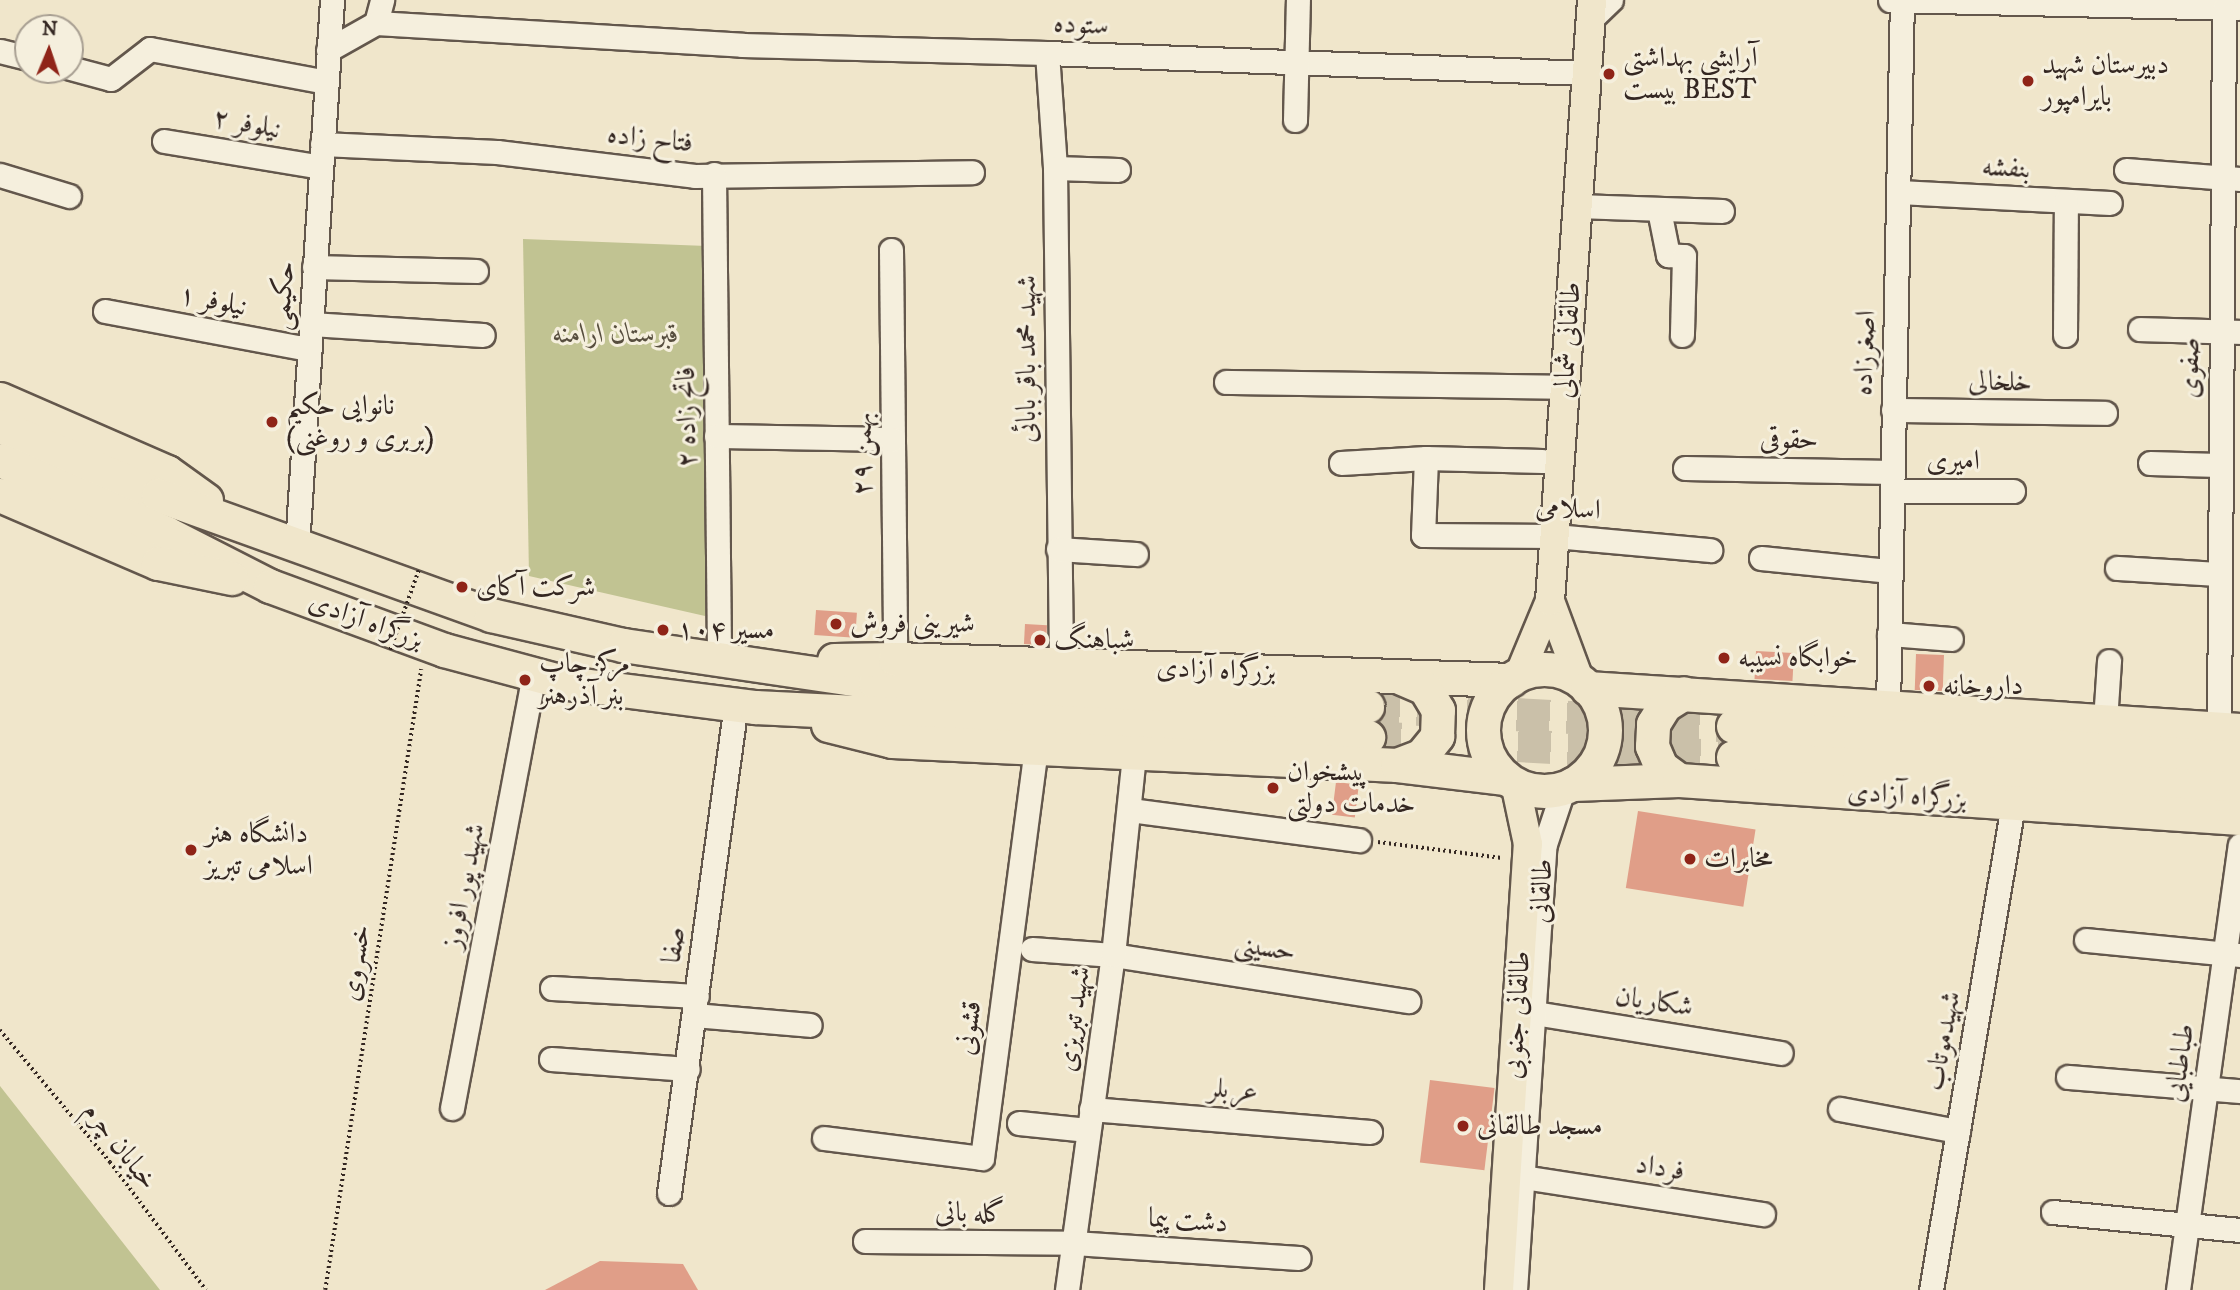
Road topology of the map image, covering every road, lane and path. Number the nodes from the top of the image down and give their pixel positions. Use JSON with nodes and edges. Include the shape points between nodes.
{"nodes":[{"id":1,"x":332,"y":0,"type":"edge"},
{"id":2,"x":382,"y":0,"type":"edge"},
{"id":3,"x":1298,"y":0,"type":"edge"},
{"id":4,"x":1611,"y":0,"type":"edge"},
{"id":5,"x":1891,"y":0,"type":"edge"},
{"id":6,"x":1902,"y":0,"type":"edge"},
{"id":7,"x":2232,"y":8,"type":"edge"},
{"id":8,"x":1591,"y":10,"type":"edge"},
{"id":9,"x":376,"y":23,"type":"junction"},
{"id":10,"x":328,"y":50,"type":"junction"},
{"id":11,"x":1047,"y":53,"type":"junction"},
{"id":12,"x":1296,"y":64,"type":"junction"},
{"id":13,"x":84,"y":72,"type":"edge"},
{"id":14,"x":1587,"y":73,"type":"junction"},
{"id":15,"x":326,"y":82,"type":"junction"},
{"id":16,"x":1295,"y":120,"type":"dead end"},
{"id":17,"x":164,"y":141,"type":"dead end"},
{"id":18,"x":322,"y":144,"type":"junction"},
{"id":19,"x":321,"y":167,"type":"junction"},
{"id":20,"x":1055,"y":168,"type":"junction"},
{"id":21,"x":1118,"y":170,"type":"dead end"},
{"id":22,"x":2126,"y":170,"type":"dead end"},
{"id":23,"x":972,"y":172,"type":"dead end"},
{"id":24,"x":714,"y":174,"type":"junction"},
{"id":25,"x":0,"y":175,"type":"edge"},
{"id":26,"x":2231,"y":178,"type":"edge"},
{"id":27,"x":1899,"y":192,"type":"junction"},
{"id":28,"x":69,"y":196,"type":"dead end"},
{"id":29,"x":2066,"y":201,"type":"junction"},
{"id":30,"x":2110,"y":203,"type":"dead end"},
{"id":31,"x":1577,"y":206,"type":"junction"},
{"id":32,"x":1659,"y":209,"type":"junction"},
{"id":33,"x":1722,"y":211,"type":"dead end"},
{"id":34,"x":891,"y":250,"type":"dead end"},
{"id":35,"x":314,"y":267,"type":"junction"},
{"id":36,"x":476,"y":271,"type":"dead end"},
{"id":37,"x":105,"y":311,"type":"dead end"},
{"id":38,"x":311,"y":324,"type":"junction"},
{"id":39,"x":2140,"y":329,"type":"dead end"},
{"id":40,"x":2230,"y":330,"type":"edge"},
{"id":41,"x":483,"y":335,"type":"dead end"},
{"id":42,"x":1682,"y":335,"type":"dead end"},
{"id":43,"x":2065,"y":335,"type":"dead end"},
{"id":44,"x":309,"y":349,"type":"junction"},
{"id":45,"x":1226,"y":382,"type":"dead end"},
{"id":46,"x":1565,"y":387,"type":"junction"},
{"id":47,"x":0,"y":399,"type":"edge"},
{"id":48,"x":1893,"y":410,"type":"junction"},
{"id":49,"x":2105,"y":413,"type":"dead end"},
{"id":50,"x":0,"y":426,"type":"edge"},
{"id":51,"x":716,"y":436,"type":"junction"},
{"id":52,"x":893,"y":439,"type":"junction"},
{"id":53,"x":1426,"y":458,"type":"junction"},
{"id":54,"x":0,"y":460,"type":"edge"},
{"id":55,"x":1542,"y":461,"type":"dead end"},
{"id":56,"x":1341,"y":463,"type":"dead end"},
{"id":57,"x":2150,"y":463,"type":"dead end"},
{"id":58,"x":2219,"y":465,"type":"junction"},
{"id":59,"x":1685,"y":468,"type":"dead end"},
{"id":60,"x":1892,"y":481,"type":"junction"},
{"id":61,"x":2013,"y":491,"type":"dead end"},
{"id":62,"x":0,"y":495,"type":"edge"},
{"id":63,"x":242,"y":526,"type":"junction"},
{"id":64,"x":1555,"y":536,"type":"junction"},
{"id":65,"x":297,"y":546,"type":"junction"},
{"id":66,"x":1058,"y":549,"type":"junction"},
{"id":67,"x":1710,"y":550,"type":"dead end"},
{"id":68,"x":1136,"y":554,"type":"dead end"},
{"id":69,"x":1761,"y":558,"type":"dead end"},
{"id":70,"x":2117,"y":568,"type":"dead end"},
{"id":71,"x":2226,"y":568,"type":"edge"},
{"id":72,"x":419,"y":569,"type":"dead end"},
{"id":73,"x":1890,"y":571,"type":"junction"},
{"id":74,"x":270,"y":586,"type":"junction"},
{"id":75,"x":1550,"y":601,"type":"junction"},
{"id":76,"x":1889,"y":634,"type":"junction"},
{"id":77,"x":1951,"y":639,"type":"dead end"},
{"id":78,"x":425,"y":643,"type":"junction"},
{"id":79,"x":390,"y":650,"type":"dead end"},
{"id":80,"x":719,"y":658,"type":"junction"},
{"id":81,"x":895,"y":659,"type":"junction"},
{"id":82,"x":2109,"y":661,"type":"dead end"},
{"id":83,"x":754,"y":663,"type":"junction"},
{"id":84,"x":1060,"y":664,"type":"junction"},
{"id":85,"x":534,"y":674,"type":"junction"},
{"id":86,"x":1515,"y":676,"type":"junction"},
{"id":87,"x":1401,"y":678,"type":"junction"},
{"id":88,"x":1583,"y":684,"type":"junction"},
{"id":89,"x":1684,"y":694,"type":"junction"},
{"id":90,"x":745,"y":705,"type":"junction"},
{"id":91,"x":1888,"y":707,"type":"junction"},
{"id":92,"x":2105,"y":721,"type":"junction"},
{"id":93,"x":2229,"y":730,"type":"edge"},
{"id":94,"x":1036,"y":749,"type":"junction"},
{"id":95,"x":1134,"y":755,"type":"junction"},
{"id":96,"x":2240,"y":758,"type":"edge"},
{"id":97,"x":1397,"y":765,"type":"junction"},
{"id":98,"x":1510,"y":780,"type":"junction"},
{"id":99,"x":1679,"y":780,"type":"junction"},
{"id":100,"x":1568,"y":785,"type":"junction"},
{"id":101,"x":2240,"y":789,"type":"edge"},
{"id":102,"x":2014,"y":803,"type":"junction"},
{"id":103,"x":1130,"y":810,"type":"junction"},
{"id":104,"x":2240,"y":818,"type":"edge"},
{"id":105,"x":1359,"y":840,"type":"joint"},
{"id":106,"x":2240,"y":845,"type":"edge"},
{"id":107,"x":1527,"y":861,"type":"junction"},
{"id":108,"x":2085,"y":940,"type":"dead end"},
{"id":109,"x":1032,"y":949,"type":"dead end"},
{"id":110,"x":2232,"y":954,"type":"edge"},
{"id":111,"x":1113,"y":955,"type":"junction"},
{"id":112,"x":552,"y":988,"type":"dead end"},
{"id":113,"x":1408,"y":1001,"type":"dead end"},
{"id":114,"x":696,"y":1006,"type":"junction"},
{"id":115,"x":1526,"y":1012,"type":"junction"},
{"id":116,"x":810,"y":1025,"type":"dead end"},
{"id":117,"x":0,"y":1030,"type":"edge"},
{"id":118,"x":1781,"y":1053,"type":"dead end"},
{"id":119,"x":551,"y":1059,"type":"dead end"},
{"id":120,"x":688,"y":1069,"type":"junction"},
{"id":121,"x":2068,"y":1077,"type":"dead end"},
{"id":122,"x":2206,"y":1088,"type":"junction"},
{"id":123,"x":2240,"y":1091,"type":"edge"},
{"id":124,"x":452,"y":1108,"type":"dead end"},
{"id":125,"x":1840,"y":1109,"type":"dead end"},
{"id":126,"x":1090,"y":1119,"type":"junction"},
{"id":127,"x":1019,"y":1123,"type":"dead end"},
{"id":128,"x":1958,"y":1130,"type":"junction"},
{"id":129,"x":1370,"y":1132,"type":"dead end"},
{"id":130,"x":824,"y":1138,"type":"dead end"},
{"id":131,"x":1515,"y":1175,"type":"junction"},
{"id":132,"x":669,"y":1193,"type":"dead end"},
{"id":133,"x":2053,"y":1212,"type":"dead end"},
{"id":134,"x":1763,"y":1214,"type":"dead end"},
{"id":135,"x":2187,"y":1225,"type":"junction"},
{"id":136,"x":2240,"y":1230,"type":"edge"},
{"id":137,"x":865,"y":1241,"type":"dead end"},
{"id":138,"x":1074,"y":1243,"type":"junction"},
{"id":139,"x":1298,"y":1258,"type":"dead end"},
{"id":140,"x":206,"y":1290,"type":"edge"},
{"id":141,"x":325,"y":1290,"type":"edge"},
{"id":142,"x":1067,"y":1290,"type":"edge"},
{"id":143,"x":1499,"y":1290,"type":"edge"},
{"id":144,"x":1515,"y":1290,"type":"edge"},
{"id":145,"x":1931,"y":1290,"type":"edge"},
{"id":146,"x":2178,"y":1290,"type":"edge"}],
"edges":[{"from":1,"to":10,"type":"street","name":"حکیمی"},
{"from":2,"to":9,"type":"street"},
{"from":3,"to":12,"type":"street"},
{"from":4,"to":8,"type":"street"},
{"from":5,"to":6,"type":"street"},
{"from":6,"to":7,"type":"street"},
{"from":6,"to":27,"type":"street","name":"اصغرزاده"},
{"from":7,"to":26,"type":"street","name":"صفوی"},
{"from":8,"to":14,"type":"main road","name":"طالقانی شمالی"},
{"from":9,"to":10,"type":"street"},
{"from":9,"to":11,"type":"street","name":"ستوده","via":[[742,46]]},
{"from":10,"to":15,"type":"street","name":"حکیمی"},
{"from":11,"to":12,"type":"street","name":"ستوده"},
{"from":11,"to":20,"type":"street","name":"شهید محمد باقر بابائی"},
{"from":12,"to":14,"type":"street","name":"ستوده"},
{"from":12,"to":16,"type":"street"},
{"from":13,"to":15,"type":"street","via":[[111,79],[150,49]]},
{"from":14,"to":31,"type":"main road","name":"طالقانی شمالی"},
{"from":15,"to":18,"type":"street","name":"حکیمی"},
{"from":17,"to":19,"type":"street","name":"نیلوفر ۲"},
{"from":18,"to":19,"type":"street","name":"حکیمی"},
{"from":18,"to":24,"type":"street","name":"فتاح زاده","via":[[497,152]]},
{"from":19,"to":35,"type":"street","name":"حکیمی"},
{"from":20,"to":21,"type":"street"},
{"from":20,"to":66,"type":"street","name":"شهید محمد باقر بابائی"},
{"from":22,"to":26,"type":"street"},
{"from":23,"to":24,"type":"street","name":"فتاح زاده"},
{"from":24,"to":51,"type":"street","name":"فاتح زاده ۲"},
{"from":25,"to":28,"type":"street"},
{"from":26,"to":40,"type":"street","name":"صفوی"},
{"from":27,"to":29,"type":"street","name":"بنفشه"},
{"from":27,"to":48,"type":"street","name":"اصغرزاده"},
{"from":29,"to":30,"type":"street","name":"بنفشه"},
{"from":29,"to":43,"type":"street"},
{"from":31,"to":32,"type":"street"},
{"from":31,"to":46,"type":"main road","name":"طالقانی شمالی"},
{"from":32,"to":33,"type":"street"},
{"from":32,"to":42,"type":"street","via":[[1668,255],[1684,256]]},
{"from":34,"to":52,"type":"street","name":"۲۹ بهمن"},
{"from":35,"to":36,"type":"street"},
{"from":35,"to":38,"type":"street","name":"حکیمی"},
{"from":37,"to":44,"type":"street","name":"نیلوفر ۱"},
{"from":38,"to":41,"type":"street"},
{"from":38,"to":44,"type":"street","name":"حکیمی"},
{"from":39,"to":40,"type":"street"},
{"from":40,"to":58,"type":"street","name":"صفوی"},
{"from":44,"to":65,"type":"street","name":"حکیمی"},
{"from":45,"to":46,"type":"street"},
{"from":46,"to":64,"type":"main road","name":"طالقانی شمالی"},
{"from":47,"to":63,"type":"highway","via":[[167,472]]},
{"from":48,"to":49,"type":"street","name":"خلخالی"},
{"from":48,"to":60,"type":"street","name":"اصغرزاده"},
{"from":50,"to":63,"type":"highway","name":"بزرگراه آزادی"},
{"from":51,"to":52,"type":"street"},
{"from":51,"to":80,"type":"street","name":"فاتح زاده ۲"},
{"from":52,"to":81,"type":"street","name":"۲۹ بهمن"},
{"from":53,"to":55,"type":"street"},
{"from":53,"to":56,"type":"street"},
{"from":53,"to":64,"type":"street","name":"اسلامی","via":[[1423,535]]},
{"from":54,"to":74,"type":"highway","name":"بزرگراه آزادی","via":[[166,533]]},
{"from":57,"to":58,"type":"street"},
{"from":58,"to":71,"type":"street","name":"صفوی"},
{"from":59,"to":60,"type":"street","name":"حقوقی"},
{"from":60,"to":61,"type":"street","name":"امیری"},
{"from":60,"to":73,"type":"street","name":"اصغرزاده"},
{"from":62,"to":74,"type":"highway","via":[[158,563]]},
{"from":63,"to":65,"type":"highway","name":"بزرگراه آزادی"},
{"from":64,"to":67,"type":"street","name":"اسلامی"},
{"from":64,"to":75,"type":"main road","name":"طالقانی شمالی"},
{"from":65,"to":80,"type":"highway","name":"بزرگراه آزادی","via":[[491,615],[623,645]]},
{"from":66,"to":68,"type":"street"},
{"from":66,"to":84,"type":"street","name":"شهید محمد باقر بابائی"},
{"from":69,"to":73,"type":"street"},
{"from":70,"to":71,"type":"street"},
{"from":71,"to":93,"type":"street","name":"صفوی"},
{"from":72,"to":79,"type":"path","bridge":true},
{"from":73,"to":76,"type":"street","name":"اصغرزاده"},
{"from":74,"to":78,"type":"highway","name":"بزرگراه آزادی"},
{"from":75,"to":86,"type":"main road","name":"طالقانی شمالی"},
{"from":75,"to":88,"type":"main road"},
{"from":76,"to":77,"type":"street"},
{"from":76,"to":91,"type":"street","name":"اصغرزاده"},
{"from":78,"to":85,"type":"highway","name":"بزرگراه آزادی"},
{"from":78,"to":141,"type":"path","name":"خسروی"},
{"from":80,"to":83,"type":"highway","name":"بزرگراه آزادی"},
{"from":81,"to":83,"type":"highway","name":"بزرگراه آزادی"},
{"from":81,"to":84,"type":"highway","name":"بزرگراه آزادی"},
{"from":82,"to":92,"type":"street"},
{"from":83,"to":90,"type":"highway","name":"بزرگراه آزادی","via":[[875,682],[1367,722]]},
{"from":84,"to":87,"type":"highway","name":"بزرگراه آزادی"},
{"from":85,"to":90,"type":"highway","name":"بزرگراه آزادی","via":[[566,683]]},
{"from":85,"to":124,"type":"street","name":"شهید پور افروز"},
{"from":86,"to":87,"type":"highway","name":"بزرگراه آزادی"},
{"from":86,"to":88,"type":"highway","via":[[1540,669],[1560,671]]},
{"from":86,"to":98,"type":"highway","via":[[1489,702],[1483,722],[1484,743],[1492,762]]},
{"from":87,"to":97,"type":"highway","via":[[1425,688],[1438,710],[1437,736],[1421,756]]},
{"from":88,"to":89,"type":"highway"},
{"from":88,"to":100,"type":"highway","via":[[1603,713],[1606,733],[1595,762]]},
{"from":89,"to":91,"type":"highway"},
{"from":89,"to":99,"type":"highway","via":[[1665,705],[1653,724],[1652,746],[1661,767]]},
{"from":90,"to":94,"type":"highway","name":"بزرگراه آزادی","via":[[891,741]]},
{"from":90,"to":114,"type":"street","name":"صفا"},
{"from":91,"to":92,"type":"highway"},
{"from":92,"to":93,"type":"highway"},
{"from":94,"to":95,"type":"highway","name":"بزرگراه آزادی"},
{"from":94,"to":130,"type":"street","name":"قشونی","via":[[982,1158]]},
{"from":95,"to":97,"type":"highway","name":"بزرگراه آزادی"},
{"from":95,"to":103,"type":"street","name":"شهید تبریزی"},
{"from":96,"to":101,"type":"highway","name":"بزرگراه آزادی","via":[[1733,742]]},
{"from":97,"to":98,"type":"highway","name":"بزرگراه آزادی"},
{"from":98,"to":100,"type":"highway","via":[[1539,791]]},
{"from":98,"to":107,"type":"main road","name":"طالقانی جنوبی","via":[[1528,844]]},
{"from":99,"to":100,"type":"highway","name":"بزرگراه آزادی"},
{"from":99,"to":102,"type":"highway","name":"بزرگراه آزادی"},
{"from":100,"to":115,"type":"street","name":"طالقانی","via":[[1545,844]]},
{"from":102,"to":104,"type":"highway","name":"بزرگراه آزادی"},
{"from":102,"to":128,"type":"street","name":"شهیدموتاب"},
{"from":103,"to":105,"type":"street"},
{"from":103,"to":111,"type":"street","name":"شهید تبریزی"},
{"from":105,"to":107,"type":"path"},
{"from":106,"to":110,"type":"street","name":"طباطبایی"},
{"from":107,"to":115,"type":"main road","name":"طالقانی جنوبی"},
{"from":108,"to":110,"type":"street"},
{"from":109,"to":111,"type":"street","name":"حسینی"},
{"from":110,"to":122,"type":"street","name":"طباطبایی"},
{"from":111,"to":113,"type":"street","name":"حسینی"},
{"from":111,"to":126,"type":"street","name":"شهید تبریزی"},
{"from":112,"to":114,"type":"street"},
{"from":114,"to":116,"type":"street"},
{"from":114,"to":120,"type":"street","name":"صفا"},
{"from":115,"to":118,"type":"street","name":"شکاریان"},
{"from":115,"to":131,"type":"main road","name":"طالقانی جنوبی"},
{"from":117,"to":140,"type":"path","name":"خیابان چرم","via":[[110,1162]]},
{"from":119,"to":120,"type":"street"},
{"from":120,"to":132,"type":"street","name":"صفا"},
{"from":121,"to":122,"type":"street"},
{"from":122,"to":123,"type":"street"},
{"from":122,"to":135,"type":"street","name":"طباطبایی"},
{"from":125,"to":128,"type":"street"},
{"from":126,"to":127,"type":"street","name":"عربلر"},
{"from":126,"to":129,"type":"street","name":"عربلر"},
{"from":126,"to":138,"type":"street","name":"شهید تبریزی"},
{"from":128,"to":145,"type":"street","name":"شهیدموتاب"},
{"from":131,"to":134,"type":"street","name":"فرداد"},
{"from":131,"to":143,"type":"main road","name":"طالقانی جنوبی"},
{"from":131,"to":144,"type":"street"},
{"from":133,"to":135,"type":"street"},
{"from":135,"to":136,"type":"street"},
{"from":135,"to":146,"type":"street","name":"طباطبایی"},
{"from":137,"to":138,"type":"street","name":"گله بانی"},
{"from":138,"to":139,"type":"street","name":"دشت پیما"},
{"from":138,"to":142,"type":"street","name":"شهید تبریزی"}]}
